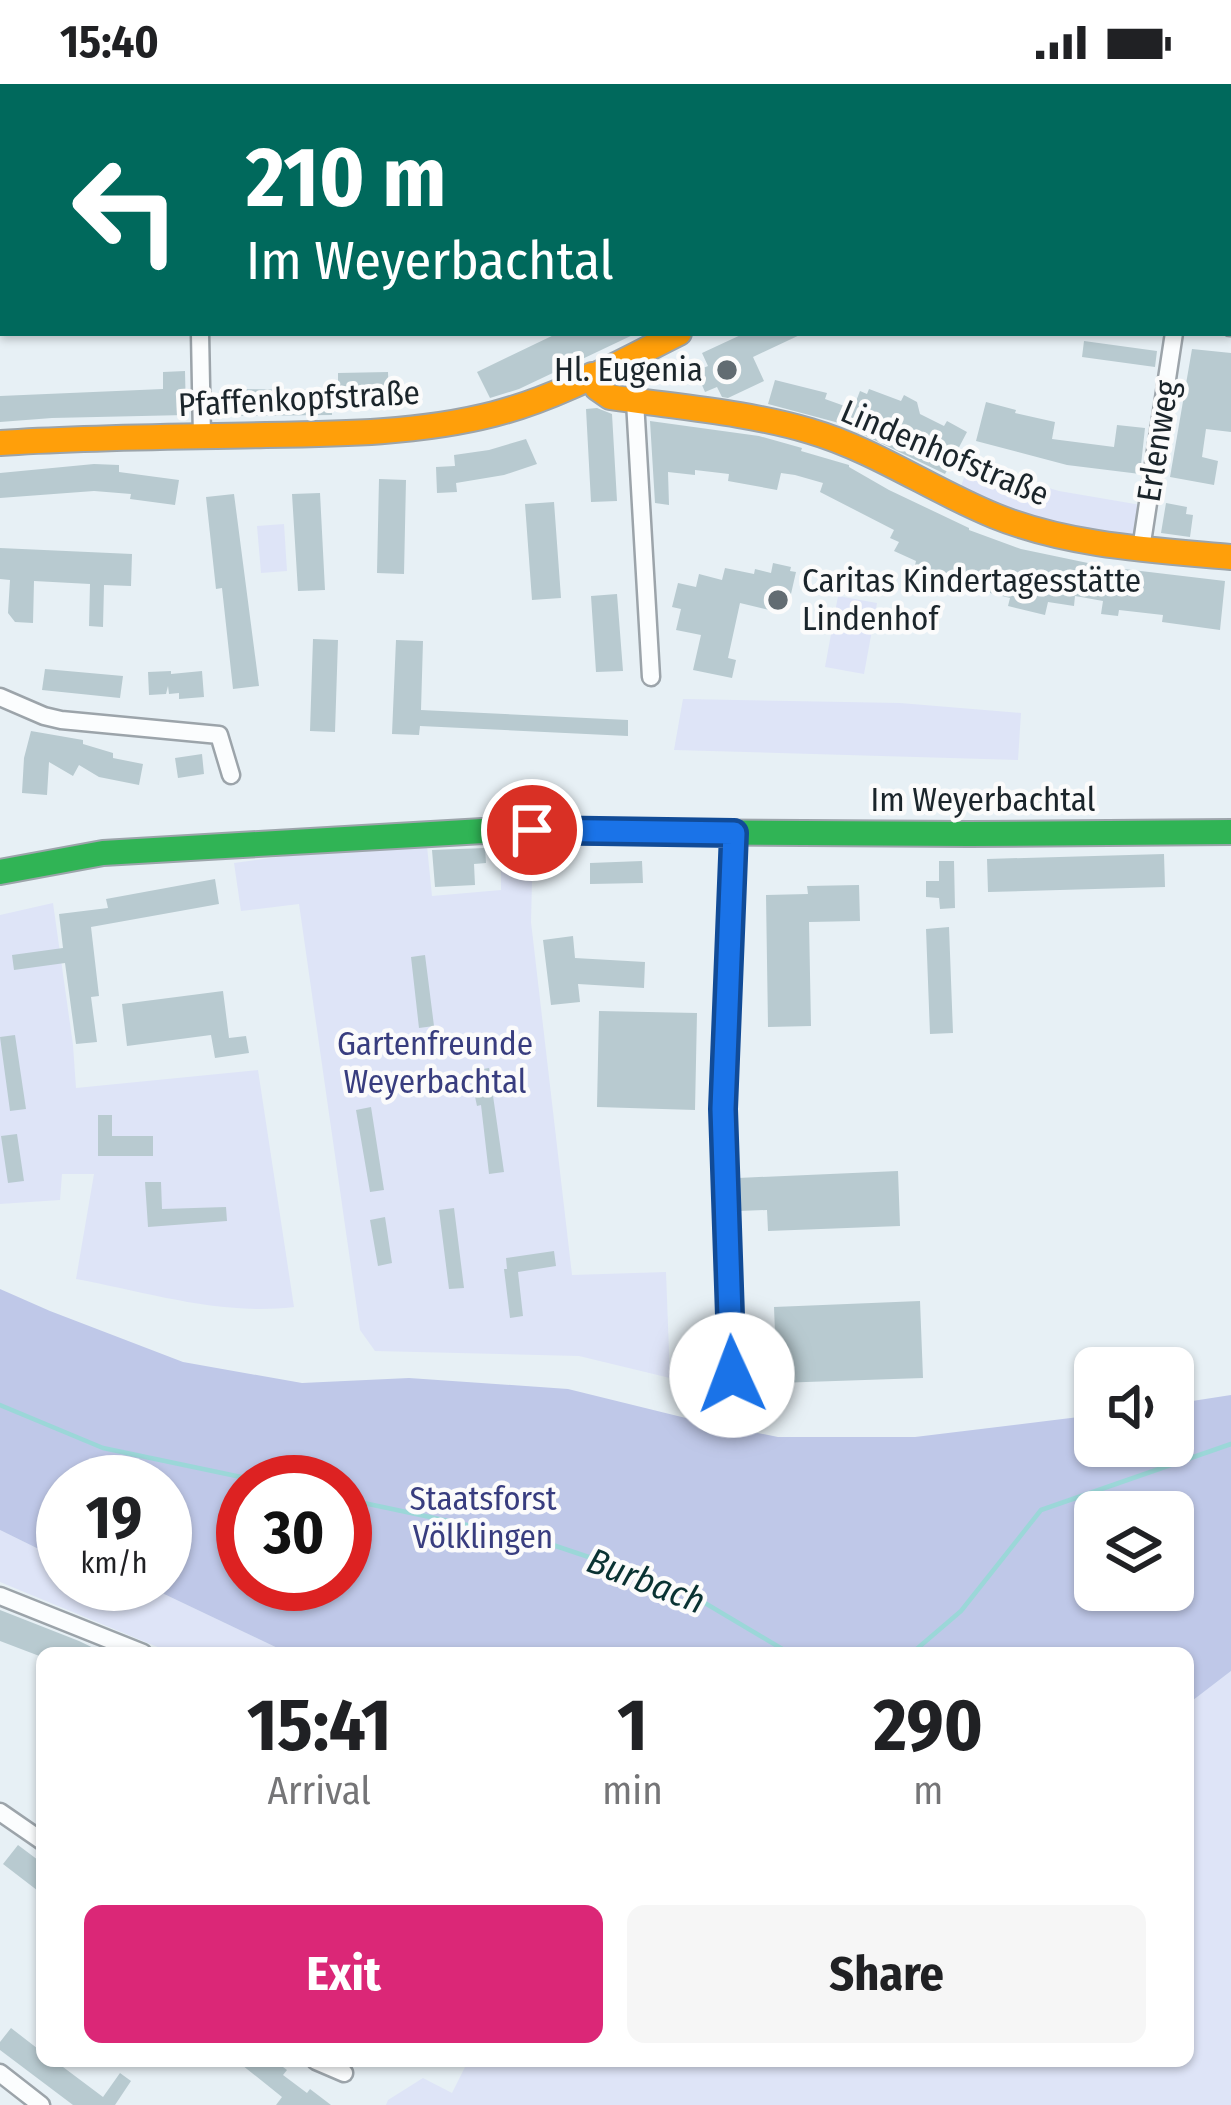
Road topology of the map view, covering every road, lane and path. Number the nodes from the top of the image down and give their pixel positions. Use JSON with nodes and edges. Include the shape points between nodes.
{"nodes":[{"id":1,"x":200,"y":336,"type":"edge"},
{"id":2,"x":673,"y":336,"type":"edge"},
{"id":3,"x":1174,"y":336,"type":"edge"},
{"id":4,"x":592,"y":374,"type":"junction"},
{"id":5,"x":634,"y":401,"type":"junction"},
{"id":6,"x":202,"y":437,"type":"junction"},
{"id":7,"x":0,"y":442,"type":"edge"},
{"id":8,"x":1142,"y":549,"type":"junction"},
{"id":9,"x":1231,"y":557,"type":"edge"},
{"id":10,"x":651,"y":677,"type":"dead end"},
{"id":11,"x":0,"y":697,"type":"edge"},
{"id":12,"x":230,"y":775,"type":"dead end"},
{"id":13,"x":1231,"y":832,"type":"edge"},
{"id":14,"x":734,"y":833,"type":"junction"},
{"id":15,"x":0,"y":872,"type":"edge"},
{"id":16,"x":732,"y":1375,"type":"dead end"},
{"id":17,"x":0,"y":1596,"type":"edge"},
{"id":18,"x":128,"y":1647,"type":"edge"},
{"id":19,"x":0,"y":1812,"type":"edge"},
{"id":20,"x":36,"y":1837,"type":"edge"},
{"id":21,"x":331,"y":2067,"type":"edge"},
{"id":22,"x":344,"y":2072,"type":"dead end"},
{"id":23,"x":0,"y":2073,"type":"edge"},
{"id":24,"x":41,"y":2105,"type":"edge"}],
"edges":[{"from":1,"to":6,"type":"street"},
{"from":2,"to":4,"type":"street","name":"Pfaffenkopfstraße"},
{"from":3,"to":8,"type":"street","name":"Erlenweg"},
{"from":4,"to":5,"type":"street","via":[[610,397]]},
{"from":4,"to":6,"type":"street","name":"Pfaffenkopfstraße","via":[[500,412],[413,430]]},
{"from":5,"to":8,"type":"street","name":"Lindenhofstraße","via":[[813,432],[1015,524]]},
{"from":5,"to":10,"type":"street"},
{"from":6,"to":7,"type":"street","name":"Pfaffenkopfstraße"},
{"from":8,"to":9,"type":"street","name":"Lindenhofstraße"},
{"from":11,"to":12,"type":"street","via":[[61,720],[219,735]]},
{"from":13,"to":14,"type":"street","name":"Im Weyerbachtal"},
{"from":14,"to":15,"type":"street","name":"Im Weyerbachtal","via":[[482,831],[104,853]]},
{"from":14,"to":16,"type":"street","via":[[723,1109]]},
{"from":17,"to":18,"type":"street"},
{"from":19,"to":20,"type":"street"},
{"from":21,"to":22,"type":"street"},
{"from":23,"to":24,"type":"street"}]}
